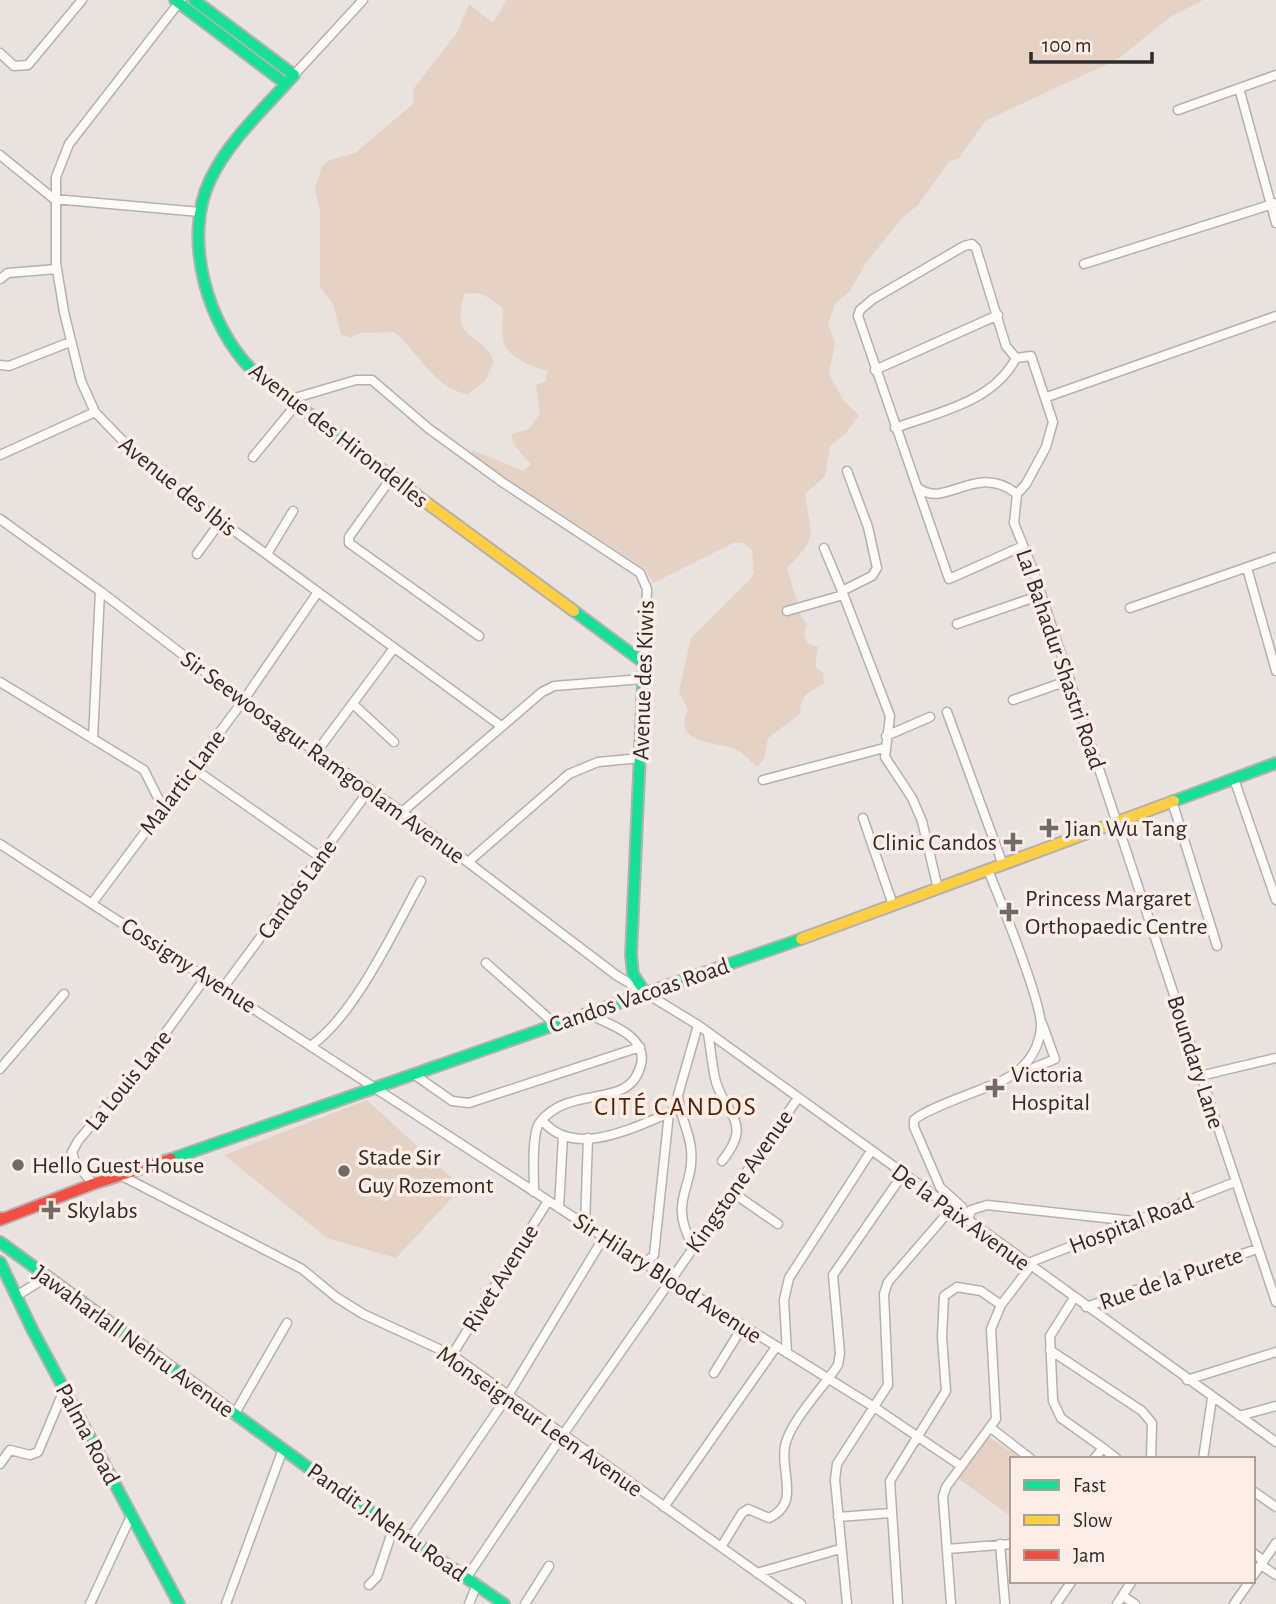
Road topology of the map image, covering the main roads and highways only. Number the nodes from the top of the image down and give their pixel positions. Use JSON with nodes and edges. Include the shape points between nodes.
{"nodes":[{"id":1,"x":194,"y":0,"type":"edge"},
{"id":2,"x":178,"y":1,"type":"edge"},
{"id":3,"x":290,"y":80,"type":"junction"},
{"id":4,"x":644,"y":663,"type":"joint"},
{"id":5,"x":1276,"y":763,"type":"edge"},
{"id":6,"x":646,"y":994,"type":"junction"},
{"id":7,"x":2,"y":1219,"type":"edge"},
{"id":8,"x":0,"y":1242,"type":"edge"},
{"id":9,"x":0,"y":1262,"type":"edge"},
{"id":10,"x":270,"y":1440,"type":"joint"},
{"id":11,"x":179,"y":1604,"type":"edge"},
{"id":12,"x":504,"y":1604,"type":"edge"}],
"edges":[{"from":1,"to":3,"type":"main road"},
{"from":2,"to":3,"type":"main road"},
{"from":3,"to":4,"type":"main road","name":"Avenue des Hirondelles","via":[[219,165],[208,182],[200,212],[204,271],[233,348],[250,369],[291,403]]},
{"from":4,"to":6,"type":"main road","name":"Avenue des Kiwis","via":[[631,955],[634,974]]},
{"from":5,"to":6,"type":"main road","name":"Candos Vacoas Road"},
{"from":6,"to":7,"type":"main road","name":"Candos Vacoas Road"},
{"from":8,"to":10,"type":"main road","name":"Jawaharlall Nehru Avenue"},
{"from":9,"to":11,"type":"main road","name":"Palma Road"},
{"from":10,"to":12,"type":"main road","name":"Pandit J.Nehru Road"}]}
